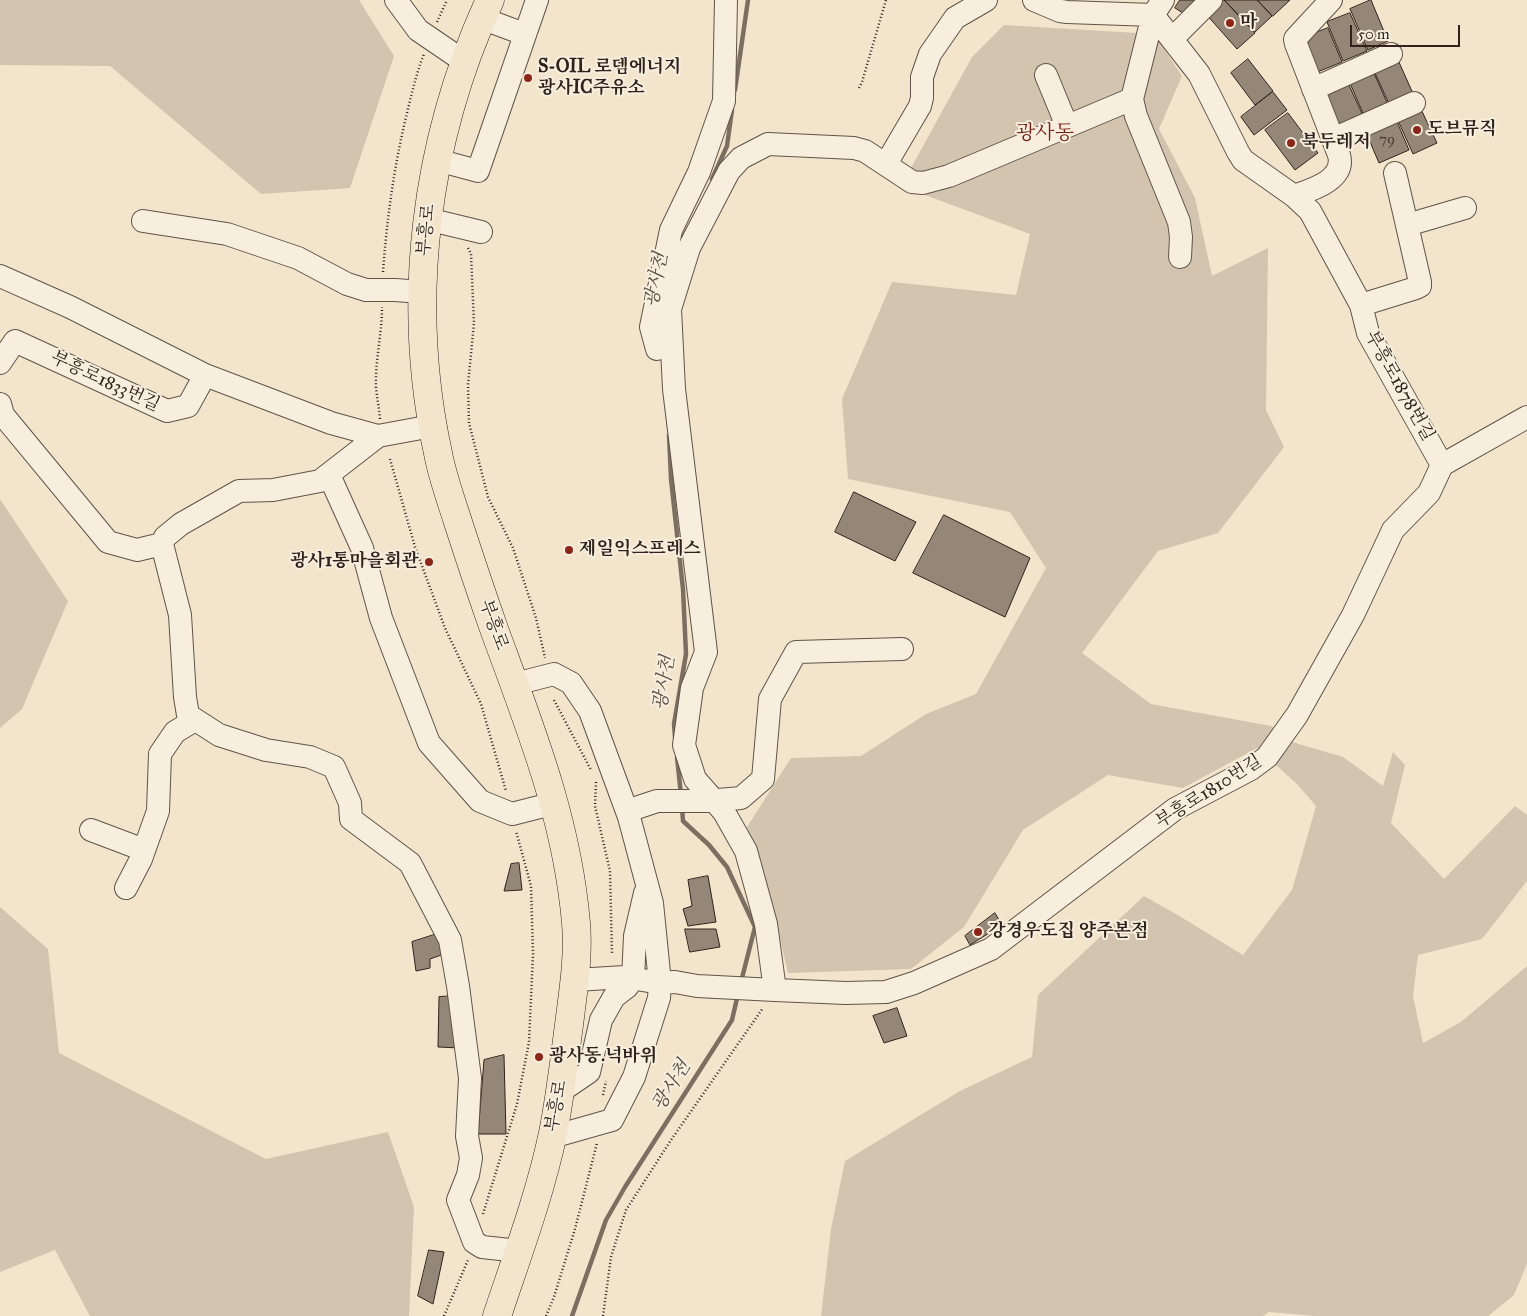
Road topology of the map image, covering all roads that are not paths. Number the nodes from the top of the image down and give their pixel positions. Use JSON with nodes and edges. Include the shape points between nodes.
{"nodes":[{"id":1,"x":396,"y":0,"type":"edge"},
{"id":2,"x":537,"y":0,"type":"edge"},
{"id":3,"x":726,"y":0,"type":"edge"},
{"id":4,"x":986,"y":0,"type":"edge"},
{"id":5,"x":1034,"y":0,"type":"edge"},
{"id":6,"x":1211,"y":0,"type":"edge"},
{"id":7,"x":1331,"y":0,"type":"edge"},
{"id":8,"x":1158,"y":8,"type":"edge"},
{"id":9,"x":485,"y":9,"type":"edge"},
{"id":10,"x":524,"y":34,"type":"junction"},
{"id":11,"x":1172,"y":39,"type":"junction"},
{"id":12,"x":1391,"y":54,"type":"dead end"},
{"id":13,"x":465,"y":62,"type":"junction"},
{"id":14,"x":1046,"y":75,"type":"dead end"},
{"id":15,"x":1313,"y":89,"type":"junction"},
{"id":16,"x":1132,"y":99,"type":"junction"},
{"id":17,"x":1414,"y":103,"type":"dead end"},
{"id":18,"x":1067,"y":126,"type":"junction"},
{"id":19,"x":1333,"y":140,"type":"junction"},
{"id":20,"x":437,"y":160,"type":"junction"},
{"id":21,"x":886,"y":164,"type":"junction"},
{"id":22,"x":1394,"y":173,"type":"dead end"},
{"id":23,"x":712,"y":176,"type":"junction"},
{"id":24,"x":1294,"y":196,"type":"junction"},
{"id":25,"x":1465,"y":208,"type":"dead end"},
{"id":26,"x":427,"y":219,"type":"junction"},
{"id":27,"x":143,"y":221,"type":"dead end"},
{"id":28,"x":1407,"y":225,"type":"junction"},
{"id":29,"x":473,"y":238,"type":"road end"},
{"id":30,"x":1180,"y":257,"type":"dead end"},
{"id":31,"x":0,"y":276,"type":"edge"},
{"id":32,"x":422,"y":292,"type":"junction"},
{"id":33,"x":1361,"y":305,"type":"junction"},
{"id":34,"x":8,"y":338,"type":"edge"},
{"id":35,"x":657,"y":349,"type":"dead end"},
{"id":36,"x":0,"y":363,"type":"edge"},
{"id":37,"x":205,"y":375,"type":"junction"},
{"id":38,"x":0,"y":404,"type":"edge"},
{"id":39,"x":1527,"y":418,"type":"edge"},
{"id":40,"x":432,"y":426,"type":"junction"},
{"id":41,"x":375,"y":435,"type":"junction"},
{"id":42,"x":1442,"y":465,"type":"junction"},
{"id":43,"x":332,"y":473,"type":"junction"},
{"id":44,"x":162,"y":544,"type":"junction"},
{"id":45,"x":902,"y":649,"type":"dead end"},
{"id":46,"x":515,"y":684,"type":"junction"},
{"id":47,"x":195,"y":720,"type":"junction"},
{"id":48,"x":710,"y":800,"type":"junction"},
{"id":49,"x":555,"y":803,"type":"junction"},
{"id":50,"x":627,"y":810,"type":"junction"},
{"id":51,"x":91,"y":830,"type":"dead end"},
{"id":52,"x":144,"y":850,"type":"junction"},
{"id":53,"x":647,"y":886,"type":"junction"},
{"id":54,"x":126,"y":888,"type":"dead end"},
{"id":55,"x":633,"y":979,"type":"junction"},
{"id":56,"x":575,"y":980,"type":"junction"},
{"id":57,"x":660,"y":983,"type":"junction"},
{"id":58,"x":768,"y":990,"type":"junction"},
{"id":59,"x":561,"y":1091,"type":"junction"},
{"id":60,"x":552,"y":1137,"type":"junction"},
{"id":61,"x":519,"y":1251,"type":"junction"},
{"id":62,"x":497,"y":1316,"type":"edge"}],
"edges":[{"from":1,"to":13,"type":"street","via":[[418,30]]},
{"from":2,"to":10,"type":"street"},
{"from":3,"to":23,"type":"street","via":[[724,101]]},
{"from":4,"to":21,"type":"street","via":[[955,18],[930,54],[922,77],[920,106]]},
{"from":5,"to":8,"type":"street","via":[[1067,12]]},
{"from":6,"to":11,"type":"street"},
{"from":7,"to":15,"type":"street","via":[[1295,39]]},
{"from":8,"to":11,"type":"street","name":"부흥로1878번길"},
{"from":8,"to":16,"type":"street"},
{"from":9,"to":10,"type":"street"},
{"from":9,"to":13,"type":"main road","name":"부흥로"},
{"from":10,"to":20,"type":"street","via":[[478,171]]},
{"from":11,"to":24,"type":"street","name":"부흥로1878번길","via":[[1199,74],[1243,160]]},
{"from":12,"to":15,"type":"street"},
{"from":13,"to":20,"type":"main road","name":"부흥로"},
{"from":14,"to":18,"type":"street"},
{"from":15,"to":19,"type":"street"},
{"from":16,"to":18,"type":"street"},
{"from":16,"to":30,"type":"street","via":[[1179,222]]},
{"from":17,"to":19,"type":"street"},
{"from":18,"to":21,"type":"street","via":[[949,176],[923,183],[912,182]]},
{"from":19,"to":24,"type":"street","via":[[1340,160],[1335,173],[1323,185]]},
{"from":20,"to":26,"type":"main road","name":"부흥로"},
{"from":21,"to":23,"type":"street","via":[[866,151],[854,148],[768,144],[741,158],[728,171]]},
{"from":22,"to":28,"type":"street"},
{"from":23,"to":35,"type":"street","via":[[672,230],[652,327]]},
{"from":23,"to":48,"type":"street","via":[[670,309],[674,389],[706,652],[692,688],[684,745],[695,779]]},
{"from":24,"to":33,"type":"street","name":"부흥로1878번길","via":[[1310,210]]},
{"from":25,"to":28,"type":"street"},
{"from":26,"to":29,"type":"street"},
{"from":26,"to":32,"type":"main road","name":"부흥로"},
{"from":27,"to":32,"type":"street","via":[[227,234],[298,258],[347,284],[366,290]]},
{"from":28,"to":33,"type":"street","via":[[1420,286]]},
{"from":31,"to":37,"type":"street","via":[[70,307]]},
{"from":32,"to":40,"type":"main road","name":"부흥로"},
{"from":33,"to":42,"type":"street","name":"부흥로1878번길","via":[[1368,333]]},
{"from":34,"to":36,"type":"street","name":"부흥로1833번길"},
{"from":34,"to":37,"type":"street","name":"부흥로1833번길","via":[[167,411],[188,406]]},
{"from":37,"to":41,"type":"street","via":[[331,423]]},
{"from":38,"to":44,"type":"street","via":[[3,415],[108,542],[137,550]]},
{"from":39,"to":42,"type":"street"},
{"from":40,"to":41,"type":"street"},
{"from":40,"to":46,"type":"main road","name":"부흥로","via":[[438,457],[467,552]]},
{"from":41,"to":43,"type":"street"},
{"from":42,"to":58,"type":"street","name":"부흥로1810번길","via":[[1429,493],[1393,530],[1353,614],[1297,715],[1267,757],[1251,769],[1174,809],[990,949],[886,992],[846,994]]},
{"from":43,"to":44,"type":"street","via":[[320,481],[273,490],[239,492],[181,524],[165,536]]},
{"from":43,"to":49,"type":"street","via":[[362,548],[381,618],[429,743],[480,802],[512,814]]},
{"from":44,"to":47,"type":"street","via":[[180,615],[184,697],[188,715]]},
{"from":45,"to":48,"type":"street","via":[[796,652],[770,699],[763,779],[741,798]]},
{"from":46,"to":49,"type":"main road","name":"부흥로"},
{"from":46,"to":50,"type":"street","via":[[554,674],[571,683],[590,711]]},
{"from":47,"to":52,"type":"street","via":[[175,732],[160,754],[158,811]]},
{"from":47,"to":61,"type":"street","via":[[218,735],[266,750],[310,757],[334,767],[350,803],[351,819],[410,863],[450,940],[458,986],[470,1078],[467,1136],[470,1158],[468,1175],[458,1200],[474,1242],[482,1248]]},
{"from":48,"to":50,"type":"street","via":[[656,801]]},
{"from":48,"to":58,"type":"street","via":[[724,812],[746,851],[766,924]]},
{"from":49,"to":56,"type":"main road","name":"부흥로","via":[[572,884],[577,928]]},
{"from":50,"to":53,"type":"street"},
{"from":51,"to":52,"type":"street"},
{"from":52,"to":54,"type":"street"},
{"from":53,"to":55,"type":"street","via":[[635,936]]},
{"from":53,"to":57,"type":"street","via":[[652,903]]},
{"from":55,"to":56,"type":"street"},
{"from":55,"to":57,"type":"street"},
{"from":55,"to":59,"type":"street","via":[[614,997],[602,1020],[589,1072]]},
{"from":56,"to":59,"type":"main road","name":"부흥로"},
{"from":57,"to":58,"type":"street","name":"부흥로1810번길"},
{"from":57,"to":60,"type":"street","via":[[659,998],[634,1077],[612,1120]]},
{"from":59,"to":60,"type":"main road","name":"부흥로"},
{"from":60,"to":61,"type":"main road","name":"부흥로"},
{"from":61,"to":62,"type":"main road","name":"부흥로"}]}
